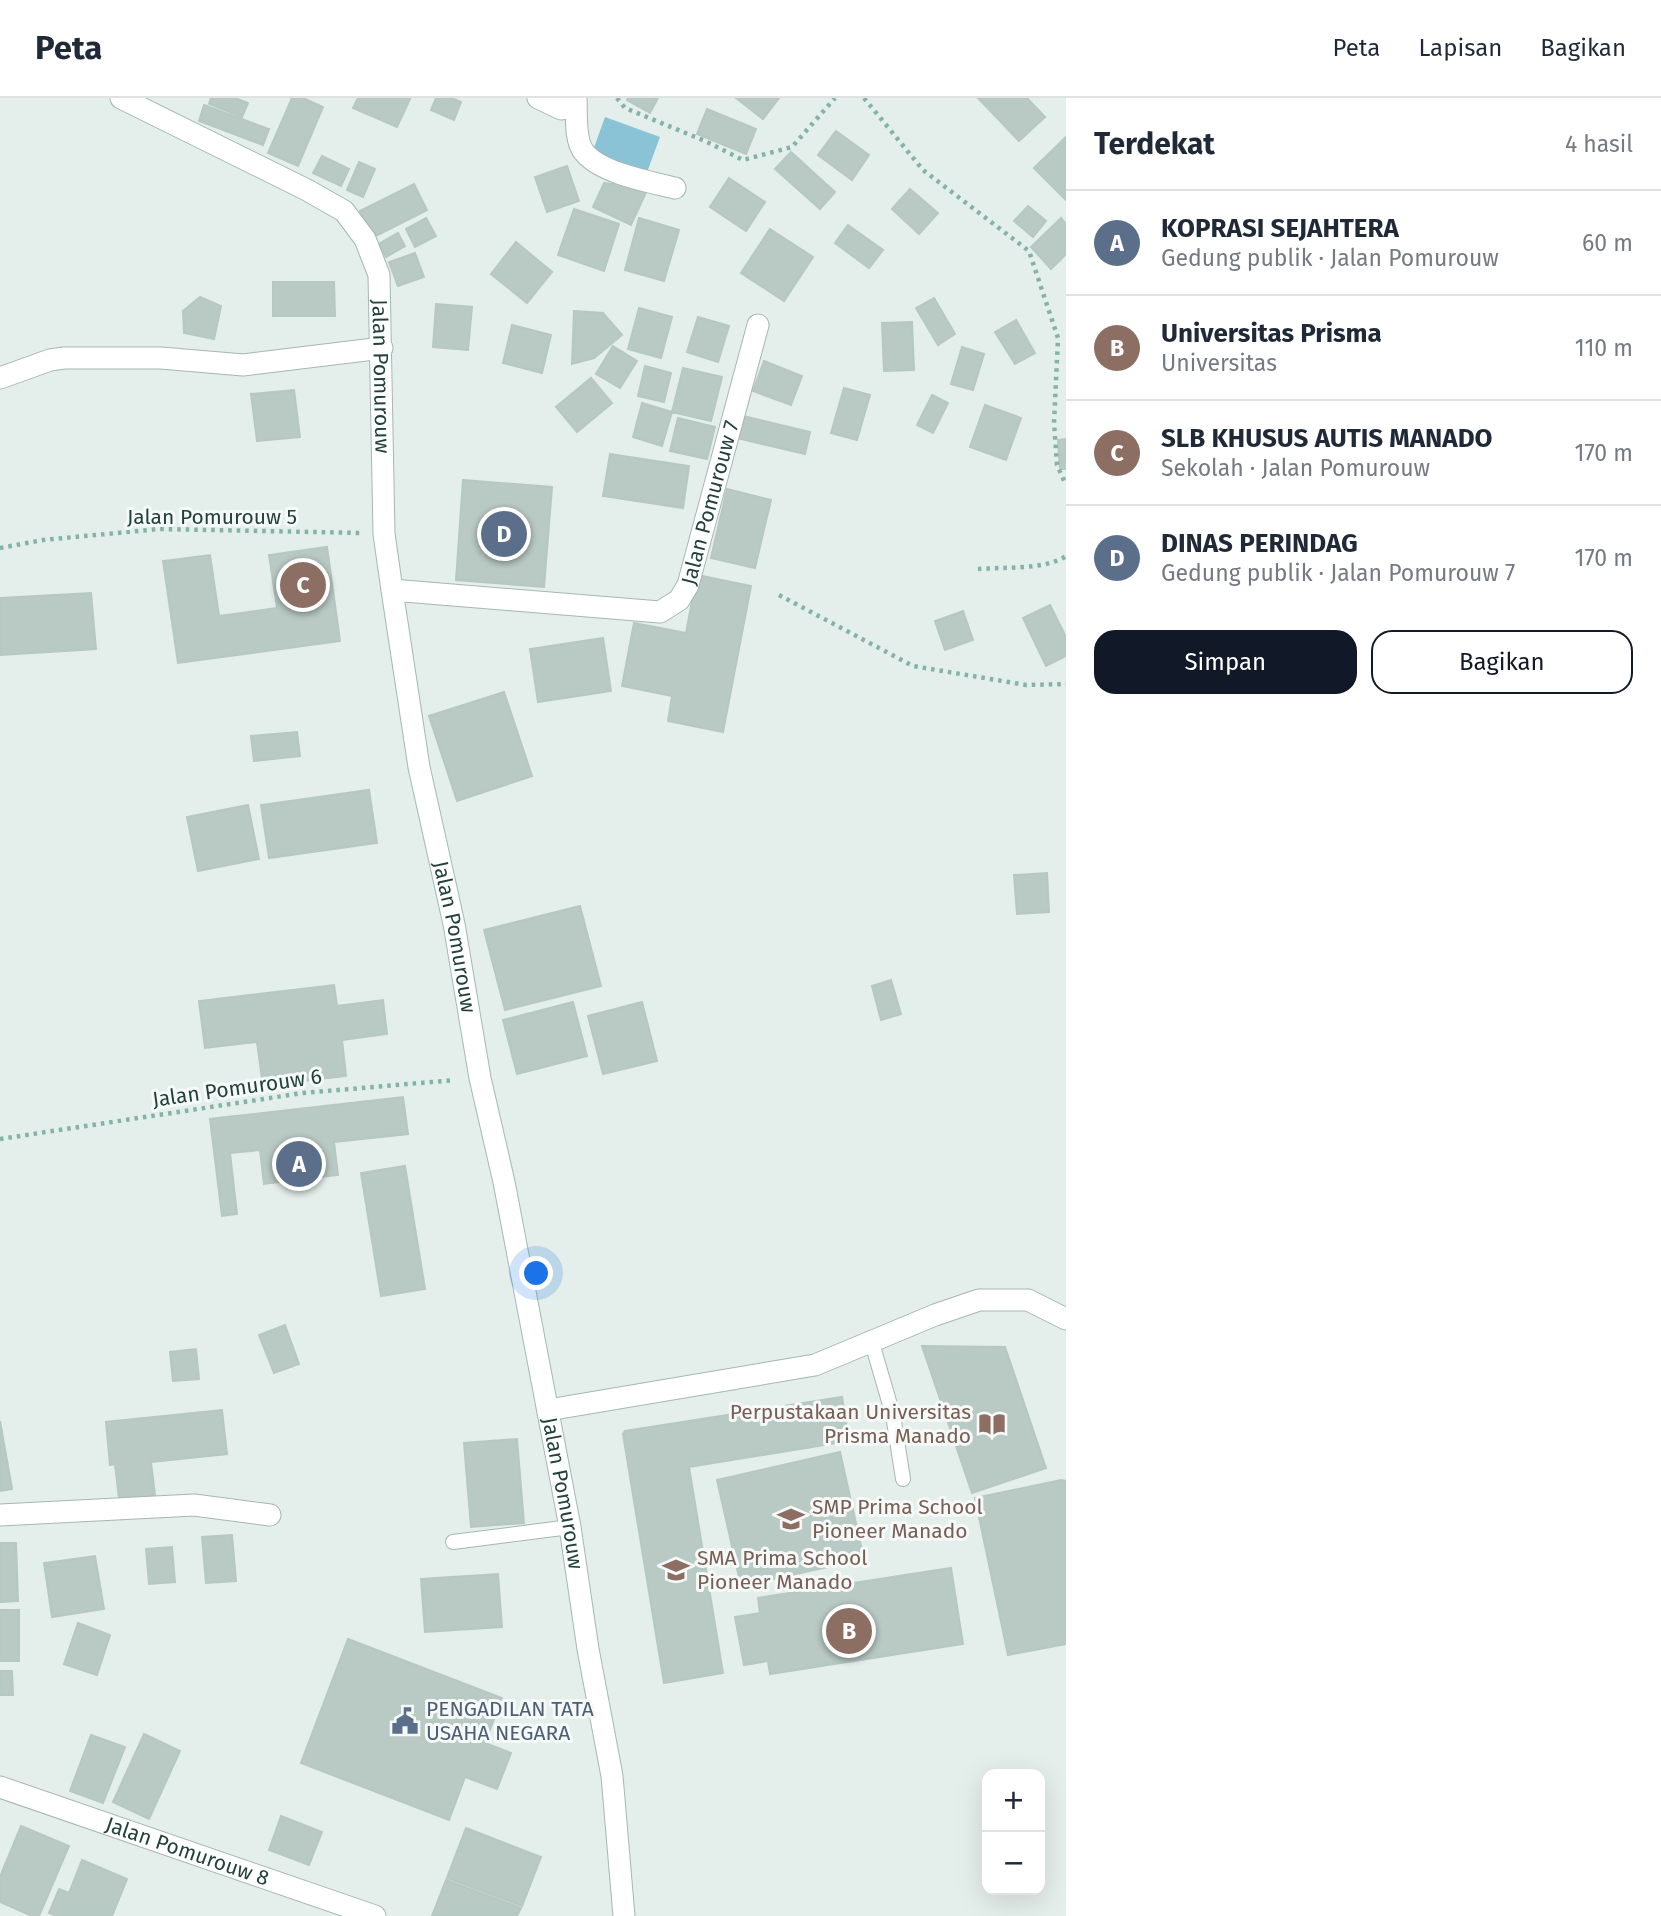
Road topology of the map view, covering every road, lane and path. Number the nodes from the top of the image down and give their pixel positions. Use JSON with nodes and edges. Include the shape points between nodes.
{"nodes":[{"id":1,"x":121,"y":98,"type":"edge"},
{"id":2,"x":538,"y":98,"type":"edge"},
{"id":3,"x":575,"y":98,"type":"edge"},
{"id":4,"x":617,"y":98,"type":"edge"},
{"id":5,"x":835,"y":98,"type":"edge"},
{"id":6,"x":864,"y":98,"type":"edge"},
{"id":7,"x":675,"y":188,"type":"dead end"},
{"id":8,"x":758,"y":325,"type":"dead end"},
{"id":9,"x":382,"y":348,"type":"junction"},
{"id":10,"x":0,"y":378,"type":"edge"},
{"id":11,"x":1066,"y":485,"type":"edge"},
{"id":12,"x":384,"y":534,"type":"junction"},
{"id":13,"x":0,"y":548,"type":"edge"},
{"id":14,"x":1066,"y":556,"type":"edge"},
{"id":15,"x":978,"y":569,"type":"dead end"},
{"id":16,"x":392,"y":590,"type":"junction"},
{"id":17,"x":779,"y":595,"type":"dead end"},
{"id":18,"x":1066,"y":684,"type":"edge"},
{"id":19,"x":480,"y":1078,"type":"junction"},
{"id":20,"x":0,"y":1139,"type":"edge"},
{"id":21,"x":1066,"y":1319,"type":"edge"},
{"id":22,"x":872,"y":1343,"type":"junction"},
{"id":23,"x":548,"y":1410,"type":"junction"},
{"id":24,"x":903,"y":1479,"type":"dead end"},
{"id":25,"x":0,"y":1515,"type":"edge"},
{"id":26,"x":270,"y":1515,"type":"dead end"},
{"id":27,"x":570,"y":1527,"type":"junction"},
{"id":28,"x":453,"y":1542,"type":"dead end"},
{"id":29,"x":0,"y":1787,"type":"edge"},
{"id":30,"x":375,"y":1916,"type":"edge"},
{"id":31,"x":624,"y":1916,"type":"edge"}],
"edges":[{"from":1,"to":9,"type":"street","name":"Jalan Pomurouw","via":[[344,211],[365,239],[379,275]]},
{"from":2,"to":3,"type":"street","via":[[561,109]]},
{"from":3,"to":7,"type":"street","via":[[583,151],[600,165]]},
{"from":4,"to":5,"type":"path","via":[[625,108],[743,160],[792,147]]},
{"from":6,"to":11,"type":"path","via":[[923,170],[1029,251],[1058,338],[1054,423],[1057,466]]},
{"from":8,"to":16,"type":"street","name":"Jalan Pomurouw 7","via":[[688,584],[679,600],[660,612]]},
{"from":9,"to":10,"type":"street","via":[[243,365],[161,358],[64,358]]},
{"from":9,"to":12,"type":"street","name":"Jalan Pomurouw"},
{"from":12,"to":13,"type":"path","name":"Jalan Pomurouw 5","via":[[159,529]]},
{"from":12,"to":16,"type":"street","name":"Jalan Pomurouw"},
{"from":14,"to":15,"type":"path","via":[[1058,562]]},
{"from":16,"to":19,"type":"street","name":"Jalan Pomurouw","via":[[419,767],[454,924]]},
{"from":17,"to":18,"type":"path","via":[[913,666],[1026,685]]},
{"from":19,"to":20,"type":"path","name":"Jalan Pomurouw 6","via":[[303,1093]]},
{"from":19,"to":23,"type":"street","name":"Jalan Pomurouw"},
{"from":21,"to":22,"type":"street","via":[[1028,1300],[979,1300]]},
{"from":22,"to":23,"type":"street","via":[[815,1365]]},
{"from":22,"to":24,"type":"lane","via":[[893,1415]]},
{"from":23,"to":27,"type":"street","name":"Jalan Pomurouw"},
{"from":25,"to":26,"type":"street","via":[[194,1505]]},
{"from":27,"to":28,"type":"lane"},
{"from":27,"to":31,"type":"street","name":"Jalan Pomurouw","via":[[612,1776]]},
{"from":29,"to":30,"type":"street","name":"Jalan Pomurouw 8"}]}
